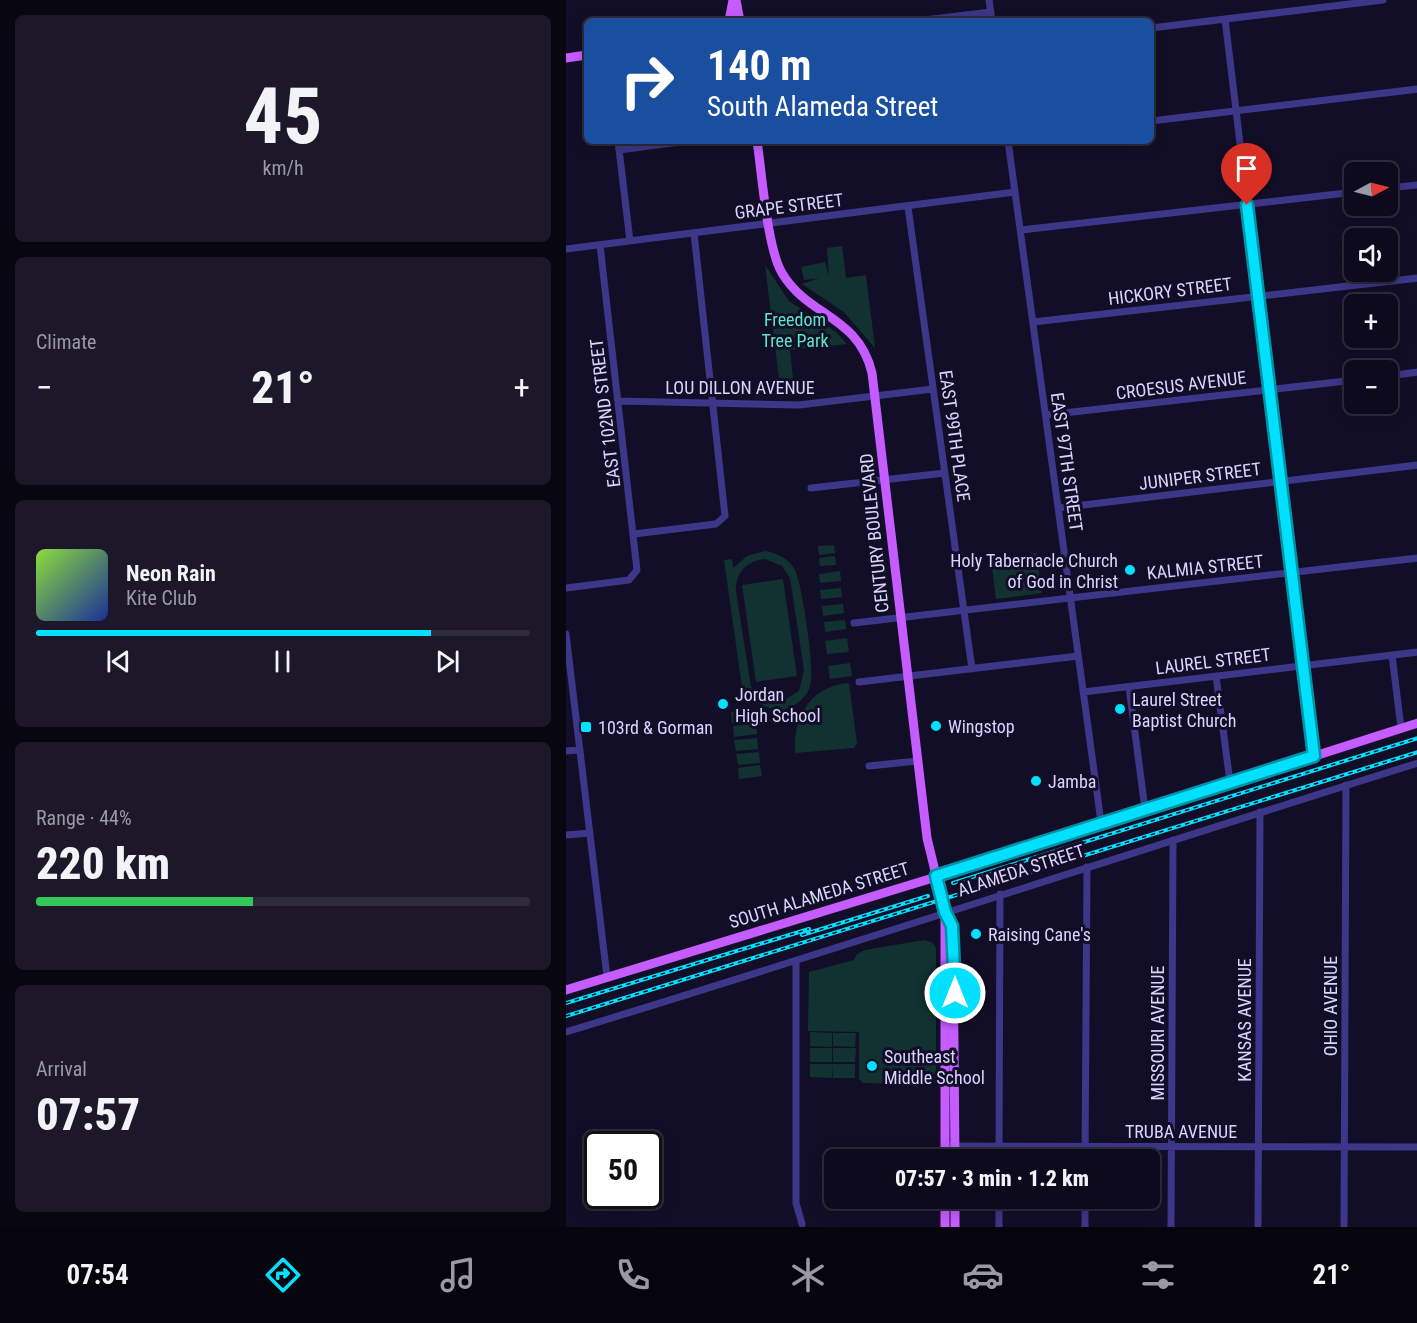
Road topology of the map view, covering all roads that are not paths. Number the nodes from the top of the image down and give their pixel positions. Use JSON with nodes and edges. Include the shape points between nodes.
{"nodes":[{"id":1,"x":735,"y":0,"type":"edge"},
{"id":2,"x":989,"y":0,"type":"edge"},
{"id":3,"x":1383,"y":0,"type":"edge"},
{"id":4,"x":991,"y":12,"type":"junction"},
{"id":5,"x":730,"y":18,"type":"edge"},
{"id":6,"x":739,"y":18,"type":"edge"},
{"id":7,"x":941,"y":18,"type":"edge"},
{"id":8,"x":992,"y":18,"type":"edge"},
{"id":9,"x":1225,"y":19,"type":"junction"},
{"id":10,"x":1154,"y":28,"type":"edge"},
{"id":11,"x":584,"y":56,"type":"edge"},
{"id":12,"x":566,"y":58,"type":"edge"},
{"id":13,"x":1418,"y":89,"type":"edge"},
{"id":14,"x":1235,"y":111,"type":"junction"},
{"id":15,"x":1154,"y":121,"type":"edge"},
{"id":16,"x":618,"y":144,"type":"edge"},
{"id":17,"x":664,"y":144,"type":"edge"},
{"id":18,"x":757,"y":144,"type":"edge"},
{"id":19,"x":1008,"y":144,"type":"edge"},
{"id":20,"x":619,"y":150,"type":"junction"},
{"id":21,"x":1418,"y":184,"type":"edge"},
{"id":22,"x":1398,"y":187,"type":"edge"},
{"id":23,"x":1015,"y":192,"type":"junction"},
{"id":24,"x":1344,"y":193,"type":"edge"},
{"id":25,"x":1247,"y":205,"type":"junction"},
{"id":26,"x":908,"y":207,"type":"junction"},
{"id":27,"x":770,"y":224,"type":"junction"},
{"id":28,"x":1020,"y":230,"type":"junction"},
{"id":29,"x":694,"y":233,"type":"junction"},
{"id":30,"x":630,"y":241,"type":"junction"},
{"id":31,"x":600,"y":245,"type":"junction"},
{"id":32,"x":566,"y":249,"type":"edge"},
{"id":33,"x":1418,"y":278,"type":"edge"},
{"id":34,"x":1258,"y":296,"type":"junction"},
{"id":35,"x":1033,"y":322,"type":"junction"},
{"id":36,"x":1418,"y":372,"type":"edge"},
{"id":37,"x":1398,"y":375,"type":"edge"},
{"id":38,"x":1344,"y":381,"type":"edge"},
{"id":39,"x":933,"y":389,"type":"junction"},
{"id":40,"x":1269,"y":390,"type":"junction"},
{"id":41,"x":875,"y":396,"type":"junction"},
{"id":42,"x":618,"y":401,"type":"junction"},
{"id":43,"x":714,"y":403,"type":"junction"},
{"id":44,"x":1046,"y":416,"type":"junction"},
{"id":45,"x":1418,"y":465,"type":"edge"},
{"id":46,"x":945,"y":473,"type":"junction"},
{"id":47,"x":885,"y":480,"type":"junction"},
{"id":48,"x":1282,"y":482,"type":"junction"},
{"id":49,"x":811,"y":488,"type":"dead end"},
{"id":50,"x":1058,"y":508,"type":"junction"},
{"id":51,"x":634,"y":534,"type":"junction"},
{"id":52,"x":1418,"y":558,"type":"edge"},
{"id":53,"x":1292,"y":572,"type":"junction"},
{"id":54,"x":566,"y":588,"type":"edge"},
{"id":55,"x":1070,"y":598,"type":"junction"},
{"id":56,"x":964,"y":610,"type":"junction"},
{"id":57,"x":900,"y":618,"type":"junction"},
{"id":58,"x":854,"y":623,"type":"dead end"},
{"id":59,"x":566,"y":634,"type":"edge"},
{"id":60,"x":1418,"y":652,"type":"edge"},
{"id":61,"x":1392,"y":655,"type":"junction"},
{"id":62,"x":1078,"y":656,"type":"junction"},
{"id":63,"x":568,"y":664,"type":"edge"},
{"id":64,"x":1303,"y":666,"type":"junction"},
{"id":65,"x":972,"y":669,"type":"junction"},
{"id":66,"x":907,"y":676,"type":"junction"},
{"id":67,"x":1216,"y":676,"type":"junction"},
{"id":68,"x":859,"y":682,"type":"dead end"},
{"id":69,"x":1129,"y":687,"type":"junction"},
{"id":70,"x":1083,"y":692,"type":"junction"},
{"id":71,"x":1418,"y":723,"type":"edge"},
{"id":72,"x":1401,"y":728,"type":"junction"},
{"id":73,"x":580,"y":750,"type":"junction"},
{"id":74,"x":566,"y":752,"type":"edge"},
{"id":75,"x":1314,"y":756,"type":"junction"},
{"id":76,"x":917,"y":761,"type":"junction"},
{"id":77,"x":1418,"y":763,"type":"edge"},
{"id":78,"x":869,"y":766,"type":"dead end"},
{"id":79,"x":1230,"y":782,"type":"junction"},
{"id":80,"x":1346,"y":785,"type":"junction"},
{"id":81,"x":1145,"y":809,"type":"junction"},
{"id":82,"x":1260,"y":812,"type":"junction"},
{"id":83,"x":1101,"y":822,"type":"junction"},
{"id":84,"x":590,"y":833,"type":"junction"},
{"id":85,"x":566,"y":836,"type":"edge"},
{"id":86,"x":1173,"y":840,"type":"junction"},
{"id":87,"x":1087,"y":867,"type":"junction"},
{"id":88,"x":937,"y":880,"type":"junction"},
{"id":89,"x":1000,"y":894,"type":"junction"},
{"id":90,"x":945,"y":912,"type":"junction"},
{"id":91,"x":796,"y":962,"type":"junction"},
{"id":92,"x":606,"y":977,"type":"junction"},
{"id":93,"x":566,"y":990,"type":"edge"},
{"id":94,"x":566,"y":1032,"type":"edge"},
{"id":95,"x":950,"y":1146,"type":"junction"},
{"id":96,"x":999,"y":1146,"type":"junction"},
{"id":97,"x":1085,"y":1146,"type":"junction"},
{"id":98,"x":1171,"y":1146,"type":"junction"},
{"id":99,"x":1258,"y":1147,"type":"junction"},
{"id":100,"x":1344,"y":1147,"type":"junction"},
{"id":101,"x":1418,"y":1147,"type":"edge"},
{"id":102,"x":949,"y":1149,"type":"edge"},
{"id":103,"x":951,"y":1149,"type":"edge"},
{"id":104,"x":945,"y":1209,"type":"edge"},
{"id":105,"x":955,"y":1209,"type":"edge"},
{"id":106,"x":999,"y":1209,"type":"edge"},
{"id":107,"x":1085,"y":1209,"type":"edge"},
{"id":108,"x":802,"y":1224,"type":"dead end"},
{"id":109,"x":945,"y":1227,"type":"edge"},
{"id":110,"x":954,"y":1227,"type":"edge"},
{"id":111,"x":999,"y":1227,"type":"edge"},
{"id":112,"x":1085,"y":1227,"type":"edge"},
{"id":113,"x":1171,"y":1227,"type":"edge"},
{"id":114,"x":1258,"y":1227,"type":"edge"},
{"id":115,"x":1344,"y":1227,"type":"edge"}],
"edges":[{"from":1,"to":5,"type":"main road"},
{"from":1,"to":6,"type":"main road"},
{"from":2,"to":4,"type":"street"},
{"from":3,"to":9,"type":"street"},
{"from":4,"to":7,"type":"street"},
{"from":4,"to":8,"type":"street"},
{"from":9,"to":10,"type":"street"},
{"from":9,"to":14,"type":"street"},
{"from":11,"to":12,"type":"main road"},
{"from":13,"to":14,"type":"street"},
{"from":14,"to":15,"type":"street"},
{"from":14,"to":25,"type":"street"},
{"from":16,"to":20,"type":"street"},
{"from":17,"to":20,"type":"street"},
{"from":18,"to":27,"type":"main road","name":"CENTURY BOULEVARD"},
{"from":19,"to":23,"type":"street","name":"EAST 97TH STREET"},
{"from":20,"to":30,"type":"street"},
{"from":21,"to":22,"type":"street"},
{"from":23,"to":26,"type":"street","name":"GRAPE STREET"},
{"from":23,"to":28,"type":"street","name":"EAST 97TH STREET"},
{"from":24,"to":25,"type":"street"},
{"from":25,"to":28,"type":"street"},
{"from":25,"to":34,"type":"street"},
{"from":26,"to":27,"type":"street","name":"GRAPE STREET"},
{"from":26,"to":39,"type":"street","name":"EAST 99TH PLACE"},
{"from":27,"to":29,"type":"street","name":"GRAPE STREET"},
{"from":27,"to":41,"type":"main road","name":"CENTURY BOULEVARD","via":[[782,274],[806,300],[856,337],[870,362]]},
{"from":28,"to":35,"type":"street","name":"EAST 97TH STREET"},
{"from":29,"to":30,"type":"street","name":"GRAPE STREET"},
{"from":29,"to":43,"type":"street"},
{"from":30,"to":31,"type":"street","name":"GRAPE STREET"},
{"from":31,"to":32,"type":"street","name":"GRAPE STREET"},
{"from":31,"to":42,"type":"street","name":"EAST 102ND STREET"},
{"from":33,"to":34,"type":"street","name":"HICKORY STREET"},
{"from":34,"to":35,"type":"street","name":"HICKORY STREET"},
{"from":34,"to":40,"type":"street"},
{"from":35,"to":44,"type":"street","name":"EAST 97TH STREET"},
{"from":36,"to":37,"type":"street"},
{"from":38,"to":40,"type":"street","name":"CROESUS AVENUE"},
{"from":39,"to":41,"type":"street","name":"LOU DILLON AVENUE"},
{"from":39,"to":46,"type":"street","name":"EAST 99TH PLACE"},
{"from":40,"to":44,"type":"street","name":"CROESUS AVENUE"},
{"from":40,"to":48,"type":"street"},
{"from":41,"to":43,"type":"street","name":"LOU DILLON AVENUE","via":[[799,405]]},
{"from":41,"to":47,"type":"main road","name":"CENTURY BOULEVARD"},
{"from":42,"to":43,"type":"street","name":"LOU DILLON AVENUE"},
{"from":42,"to":51,"type":"street","name":"EAST 102ND STREET"},
{"from":43,"to":51,"type":"street","via":[[726,510],[723,520]]},
{"from":44,"to":50,"type":"street","name":"EAST 97TH STREET"},
{"from":45,"to":48,"type":"street","name":"JUNIPER STREET"},
{"from":46,"to":47,"type":"street"},
{"from":46,"to":56,"type":"street","name":"EAST 99TH PLACE"},
{"from":47,"to":49,"type":"street"},
{"from":47,"to":57,"type":"main road","name":"CENTURY BOULEVARD"},
{"from":48,"to":50,"type":"street","name":"JUNIPER STREET"},
{"from":48,"to":53,"type":"street"},
{"from":50,"to":55,"type":"street","name":"EAST 97TH STREET"},
{"from":51,"to":54,"type":"street","name":"EAST 102ND STREET","via":[[638,563],[629,580]]},
{"from":52,"to":53,"type":"street","name":"KALMIA STREET"},
{"from":53,"to":55,"type":"street","name":"KALMIA STREET"},
{"from":53,"to":64,"type":"street"},
{"from":55,"to":56,"type":"street","name":"KALMIA STREET"},
{"from":55,"to":62,"type":"street","name":"EAST 97TH STREET"},
{"from":56,"to":57,"type":"street","name":"KALMIA STREET"},
{"from":56,"to":65,"type":"street","name":"EAST 99TH PLACE"},
{"from":57,"to":58,"type":"street","name":"KALMIA STREET"},
{"from":57,"to":66,"type":"main road","name":"CENTURY BOULEVARD"},
{"from":59,"to":63,"type":"street"},
{"from":60,"to":61,"type":"street","name":"LAUREL STREET"},
{"from":61,"to":64,"type":"street","name":"LAUREL STREET"},
{"from":61,"to":72,"type":"street"},
{"from":62,"to":65,"type":"street"},
{"from":62,"to":70,"type":"street","name":"EAST 97TH STREET"},
{"from":63,"to":73,"type":"street"},
{"from":64,"to":67,"type":"street","name":"LAUREL STREET"},
{"from":64,"to":75,"type":"street"},
{"from":65,"to":66,"type":"street"},
{"from":66,"to":68,"type":"street"},
{"from":66,"to":76,"type":"main road","name":"CENTURY BOULEVARD"},
{"from":67,"to":69,"type":"street","name":"LAUREL STREET"},
{"from":67,"to":79,"type":"street"},
{"from":69,"to":70,"type":"street","name":"LAUREL STREET"},
{"from":69,"to":81,"type":"street"},
{"from":70,"to":83,"type":"street","name":"EAST 97TH STREET"},
{"from":71,"to":72,"type":"main road","name":"SOUTH ALAMEDA STREET"},
{"from":72,"to":75,"type":"main road","name":"SOUTH ALAMEDA STREET"},
{"from":73,"to":74,"type":"street"},
{"from":73,"to":84,"type":"street"},
{"from":75,"to":79,"type":"main road","name":"SOUTH ALAMEDA STREET"},
{"from":76,"to":78,"type":"street"},
{"from":76,"to":88,"type":"main road","name":"CENTURY BOULEVARD"},
{"from":77,"to":80,"type":"street","name":"ALAMEDA STREET"},
{"from":79,"to":81,"type":"main road","name":"SOUTH ALAMEDA STREET"},
{"from":80,"to":82,"type":"street","name":"ALAMEDA STREET"},
{"from":80,"to":100,"type":"street","name":"OHIO AVENUE"},
{"from":81,"to":83,"type":"main road","name":"SOUTH ALAMEDA STREET"},
{"from":82,"to":86,"type":"street","name":"ALAMEDA STREET"},
{"from":82,"to":99,"type":"street","name":"KANSAS AVENUE"},
{"from":83,"to":88,"type":"main road","name":"SOUTH ALAMEDA STREET"},
{"from":84,"to":85,"type":"street"},
{"from":84,"to":92,"type":"street"},
{"from":86,"to":87,"type":"street","name":"ALAMEDA STREET"},
{"from":86,"to":98,"type":"street","name":"MISSOURI AVENUE"},
{"from":87,"to":89,"type":"street","name":"ALAMEDA STREET"},
{"from":87,"to":97,"type":"street"},
{"from":88,"to":90,"type":"main road","name":"CENTURY BOULEVARD"},
{"from":88,"to":92,"type":"main road","name":"SOUTH ALAMEDA STREET"},
{"from":89,"to":90,"type":"street","name":"ALAMEDA STREET"},
{"from":89,"to":96,"type":"street"},
{"from":90,"to":91,"type":"street","name":"ALAMEDA STREET"},
{"from":90,"to":95,"type":"main road","name":"CENTURY BOULEVARD"},
{"from":91,"to":94,"type":"street","name":"ALAMEDA STREET"},
{"from":91,"to":108,"type":"street","via":[[796,1203]]},
{"from":92,"to":93,"type":"main road"},
{"from":95,"to":96,"type":"street","name":"TRUBA AVENUE"},
{"from":95,"to":102,"type":"main road"},
{"from":95,"to":103,"type":"main road"},
{"from":96,"to":97,"type":"street","name":"TRUBA AVENUE"},
{"from":97,"to":98,"type":"street","name":"TRUBA AVENUE"},
{"from":98,"to":99,"type":"street","name":"TRUBA AVENUE"},
{"from":98,"to":113,"type":"street","name":"MISSOURI AVENUE"},
{"from":99,"to":100,"type":"street","name":"TRUBA AVENUE"},
{"from":99,"to":114,"type":"street","name":"KANSAS AVENUE"},
{"from":100,"to":101,"type":"street","name":"TRUBA AVENUE"},
{"from":100,"to":115,"type":"street","name":"OHIO AVENUE"},
{"from":104,"to":109,"type":"main road"},
{"from":105,"to":110,"type":"main road"},
{"from":106,"to":111,"type":"street"},
{"from":107,"to":112,"type":"street"}]}
